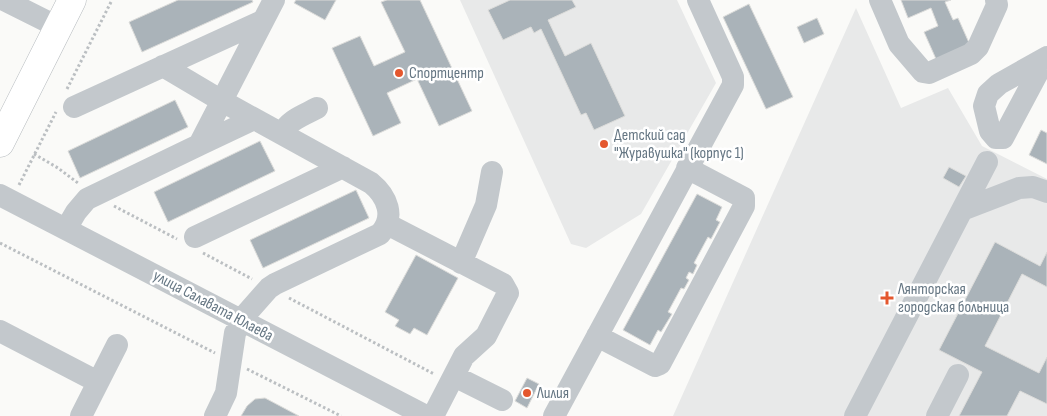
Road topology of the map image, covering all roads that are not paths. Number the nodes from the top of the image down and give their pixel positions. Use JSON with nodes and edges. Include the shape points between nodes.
{"nodes":[{"id":1,"x":4,"y":0,"type":"edge"},
{"id":2,"x":72,"y":0,"type":"edge"},
{"id":3,"x":274,"y":0,"type":"edge"},
{"id":4,"x":880,"y":0,"type":"edge"},
{"id":5,"x":996,"y":0,"type":"edge"},
{"id":6,"x":701,"y":1,"type":"edge"},
{"id":7,"x":262,"y":21,"type":"junction"},
{"id":8,"x":58,"y":27,"type":"junction"},
{"id":9,"x":163,"y":66,"type":"junction"},
{"id":10,"x":222,"y":101,"type":"junction"},
{"id":11,"x":65,"y":104,"type":"road end"},
{"id":12,"x":317,"y":108,"type":"dead end"},
{"id":13,"x":254,"y":119,"type":"junction"},
{"id":14,"x":282,"y":134,"type":"junction"},
{"id":15,"x":0,"y":143,"type":"edge"},
{"id":16,"x":199,"y":145,"type":"junction"},
{"id":17,"x":987,"y":162,"type":"dead end"},
{"id":18,"x":343,"y":167,"type":"junction"},
{"id":19,"x":687,"y":168,"type":"junction"},
{"id":20,"x":492,"y":172,"type":"dead end"},
{"id":21,"x":1047,"y":192,"type":"edge"},
{"id":22,"x":0,"y":195,"type":"edge"},
{"id":23,"x":962,"y":210,"type":"junction"},
{"id":24,"x":387,"y":224,"type":"junction"},
{"id":25,"x":66,"y":229,"type":"junction"},
{"id":26,"x":195,"y":237,"type":"dead end"},
{"id":27,"x":461,"y":263,"type":"junction"},
{"id":28,"x":242,"y":321,"type":"junction"},
{"id":29,"x":2,"y":336,"type":"edge"},
{"id":30,"x":597,"y":336,"type":"junction"},
{"id":31,"x":117,"y":345,"type":"dead end"},
{"id":32,"x":958,"y":375,"type":"dead end"},
{"id":33,"x":454,"y":376,"type":"junction"},
{"id":34,"x":98,"y":382,"type":"junction"},
{"id":35,"x":502,"y":400,"type":"dead end"},
{"id":36,"x":81,"y":416,"type":"edge"},
{"id":37,"x":215,"y":416,"type":"edge"},
{"id":38,"x":426,"y":416,"type":"edge"},
{"id":39,"x":433,"y":416,"type":"edge"},
{"id":40,"x":554,"y":416,"type":"edge"},
{"id":41,"x":855,"y":416,"type":"edge"},
{"id":42,"x":937,"y":416,"type":"edge"}],
"edges":[{"from":1,"to":8,"type":"street"},
{"from":2,"to":8,"type":"main road"},
{"from":3,"to":7,"type":"street"},
{"from":4,"to":5,"type":"street","via":[[899,44],[923,72],[929,73],[971,54],[978,47],[997,5]]},
{"from":6,"to":19,"type":"street","via":[[733,77],[733,85]]},
{"from":7,"to":9,"type":"street"},
{"from":7,"to":10,"type":"street"},
{"from":8,"to":15,"type":"main road"},
{"from":9,"to":10,"type":"street"},
{"from":9,"to":11,"type":"street"},
{"from":10,"to":13,"type":"street"},
{"from":10,"to":16,"type":"street"},
{"from":12,"to":14,"type":"street","via":[[288,123]]},
{"from":13,"to":14,"type":"street"},
{"from":13,"to":16,"type":"street"},
{"from":14,"to":18,"type":"street"},
{"from":16,"to":25,"type":"street","via":[[87,199]]},
{"from":17,"to":23,"type":"street"},
{"from":18,"to":24,"type":"street","via":[[371,183],[384,196],[389,213]]},
{"from":18,"to":26,"type":"street"},
{"from":19,"to":30,"type":"street"},
{"from":19,"to":30,"type":"street","via":[[744,198],[744,206],[660,364],[655,366]]},
{"from":20,"to":27,"type":"street","via":[[486,205]]},
{"from":21,"to":23,"type":"street","via":[[1033,187],[1019,188]]},
{"from":22,"to":25,"type":"street","name":"улица Салавата Юлаева"},
{"from":23,"to":41,"type":"street"},
{"from":24,"to":27,"type":"street"},
{"from":24,"to":28,"type":"street","via":[[374,238],[274,284]]},
{"from":25,"to":28,"type":"street","name":"улица Салавата Юлаева"},
{"from":27,"to":33,"type":"street","via":[[503,284],[508,293],[486,336],[464,356]]},
{"from":28,"to":37,"type":"street","via":[[235,333],[226,392]]},
{"from":28,"to":38,"type":"street","name":"улица Салавата Юлаева"},
{"from":29,"to":34,"type":"street"},
{"from":30,"to":40,"type":"street"},
{"from":31,"to":34,"type":"street"},
{"from":32,"to":42,"type":"street"},
{"from":33,"to":35,"type":"street"},
{"from":33,"to":39,"type":"street"},
{"from":34,"to":36,"type":"street"}]}
